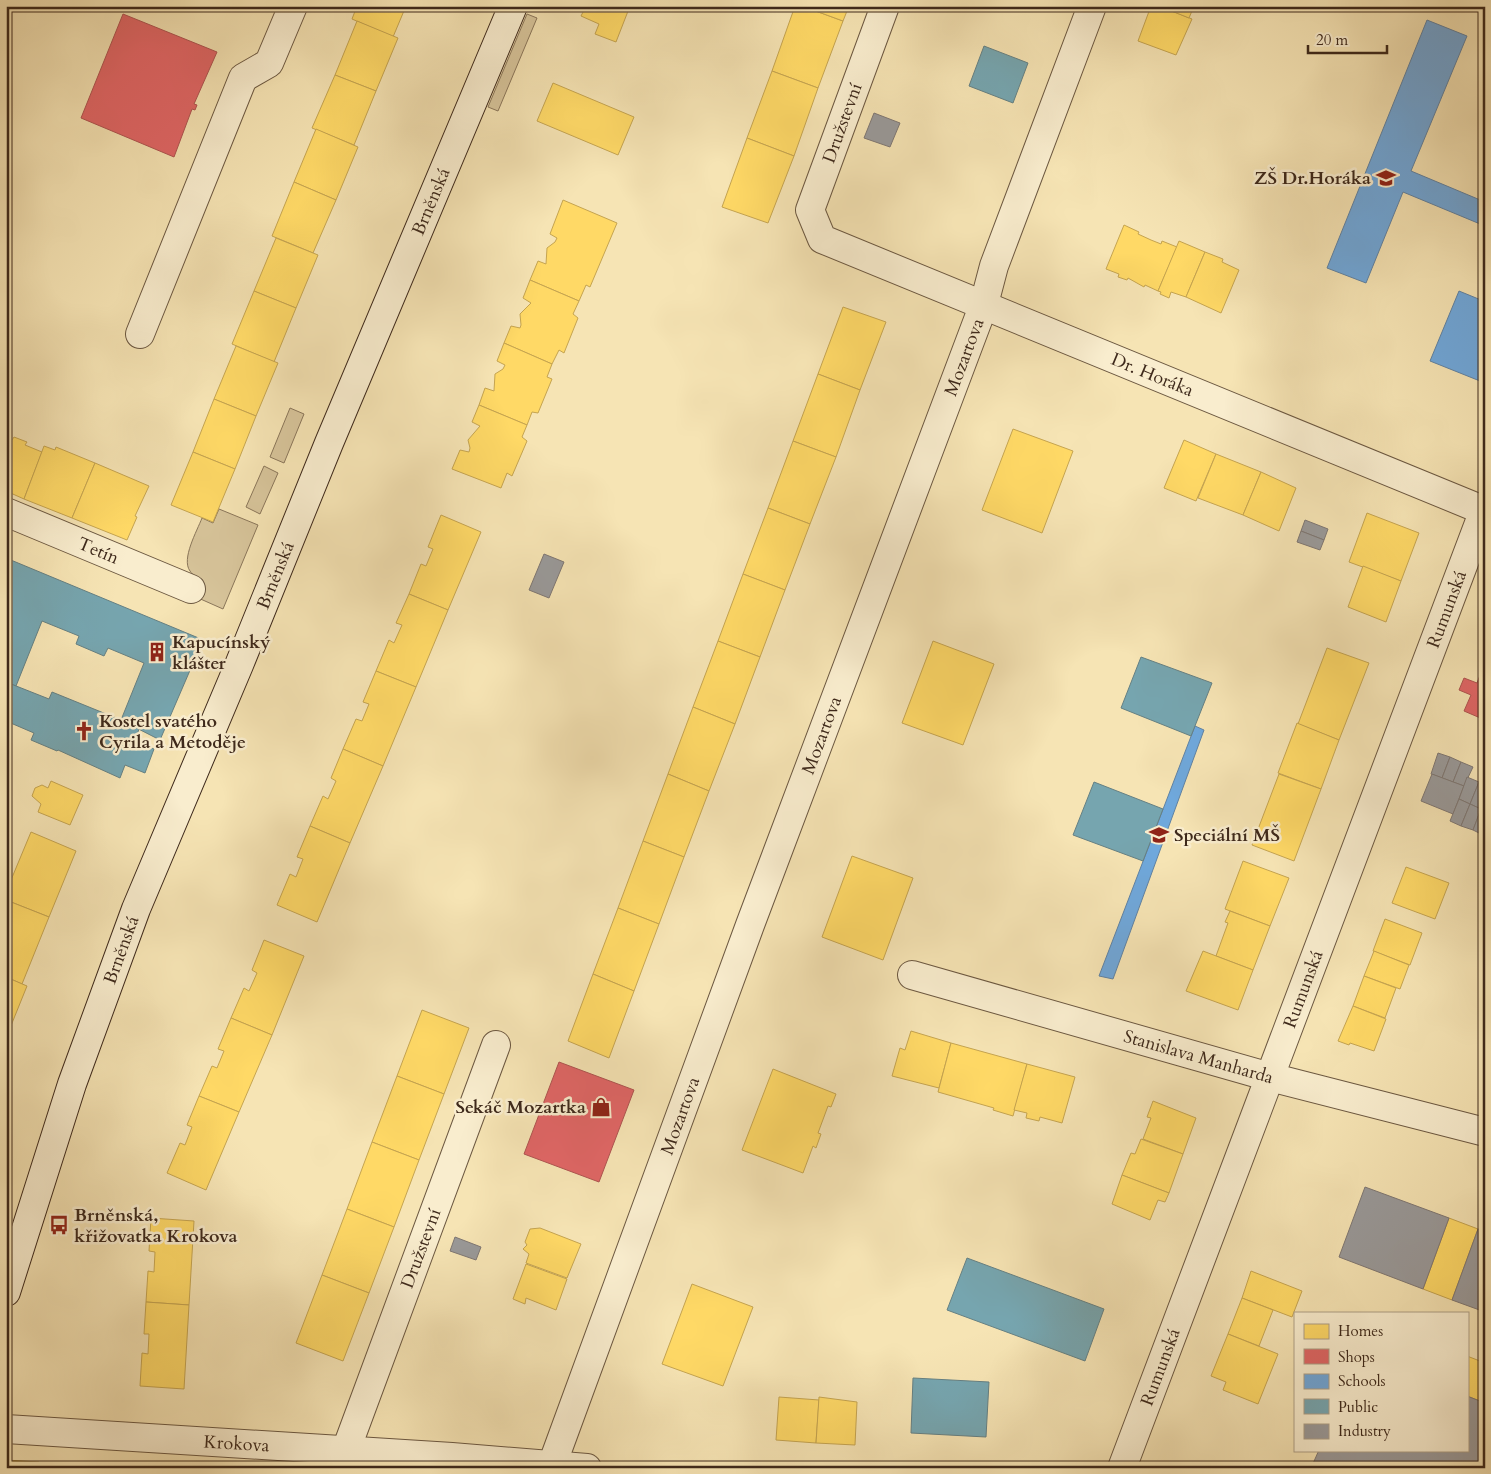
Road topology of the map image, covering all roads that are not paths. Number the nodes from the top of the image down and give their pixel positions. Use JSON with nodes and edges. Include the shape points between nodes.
{"nodes":[{"id":1,"x":293,"y":6,"type":"edge"},
{"id":2,"x":512,"y":6,"type":"edge"},
{"id":3,"x":885,"y":6,"type":"edge"},
{"id":4,"x":1092,"y":6,"type":"edge"},
{"id":5,"x":822,"y":239,"type":"joint"},
{"id":6,"x":984,"y":304,"type":"junction"},
{"id":7,"x":140,"y":334,"type":"dead end"},
{"id":8,"x":1484,"y":510,"type":"edge"},
{"id":9,"x":6,"y":512,"type":"edge"},
{"id":10,"x":191,"y":589,"type":"dead end"},
{"id":11,"x":912,"y":975,"type":"dead end"},
{"id":12,"x":496,"y":1045,"type":"dead end"},
{"id":13,"x":1270,"y":1077,"type":"junction"},
{"id":14,"x":1485,"y":1132,"type":"edge"},
{"id":15,"x":6,"y":1292,"type":"edge"},
{"id":16,"x":6,"y":1429,"type":"edge"},
{"id":17,"x":346,"y":1450,"type":"junction"},
{"id":18,"x":552,"y":1465,"type":"junction"},
{"id":19,"x":587,"y":1468,"type":"edge"},
{"id":20,"x":1122,"y":1468,"type":"edge"}],
"edges":[{"from":1,"to":7,"type":"street","via":[[269,63],[243,78]]},
{"from":2,"to":15,"type":"street","name":"Brněnská","via":[[136,909],[72,1084]]},
{"from":3,"to":5,"type":"street","name":"Družstevní","via":[[810,210]]},
{"from":4,"to":6,"type":"street","name":"Mozartova","via":[[994,266]]},
{"from":5,"to":6,"type":"street","name":"Dr. Horáka"},
{"from":6,"to":8,"type":"street","name":"Dr. Horáka"},
{"from":6,"to":18,"type":"street","name":"Mozartova","via":[[750,925]]},
{"from":8,"to":13,"type":"street","name":"Rumunská"},
{"from":9,"to":10,"type":"street","name":"Tetín"},
{"from":11,"to":13,"type":"street","name":"Stanislava Manharda"},
{"from":12,"to":17,"type":"street","name":"Družstevní"},
{"from":13,"to":14,"type":"street","name":"Stanislava Manharda"},
{"from":13,"to":20,"type":"street","name":"Rumunská"},
{"from":16,"to":17,"type":"street","name":"Krokova"},
{"from":17,"to":18,"type":"street","name":"Krokova"},
{"from":18,"to":19,"type":"street","name":"Krokova"}]}
